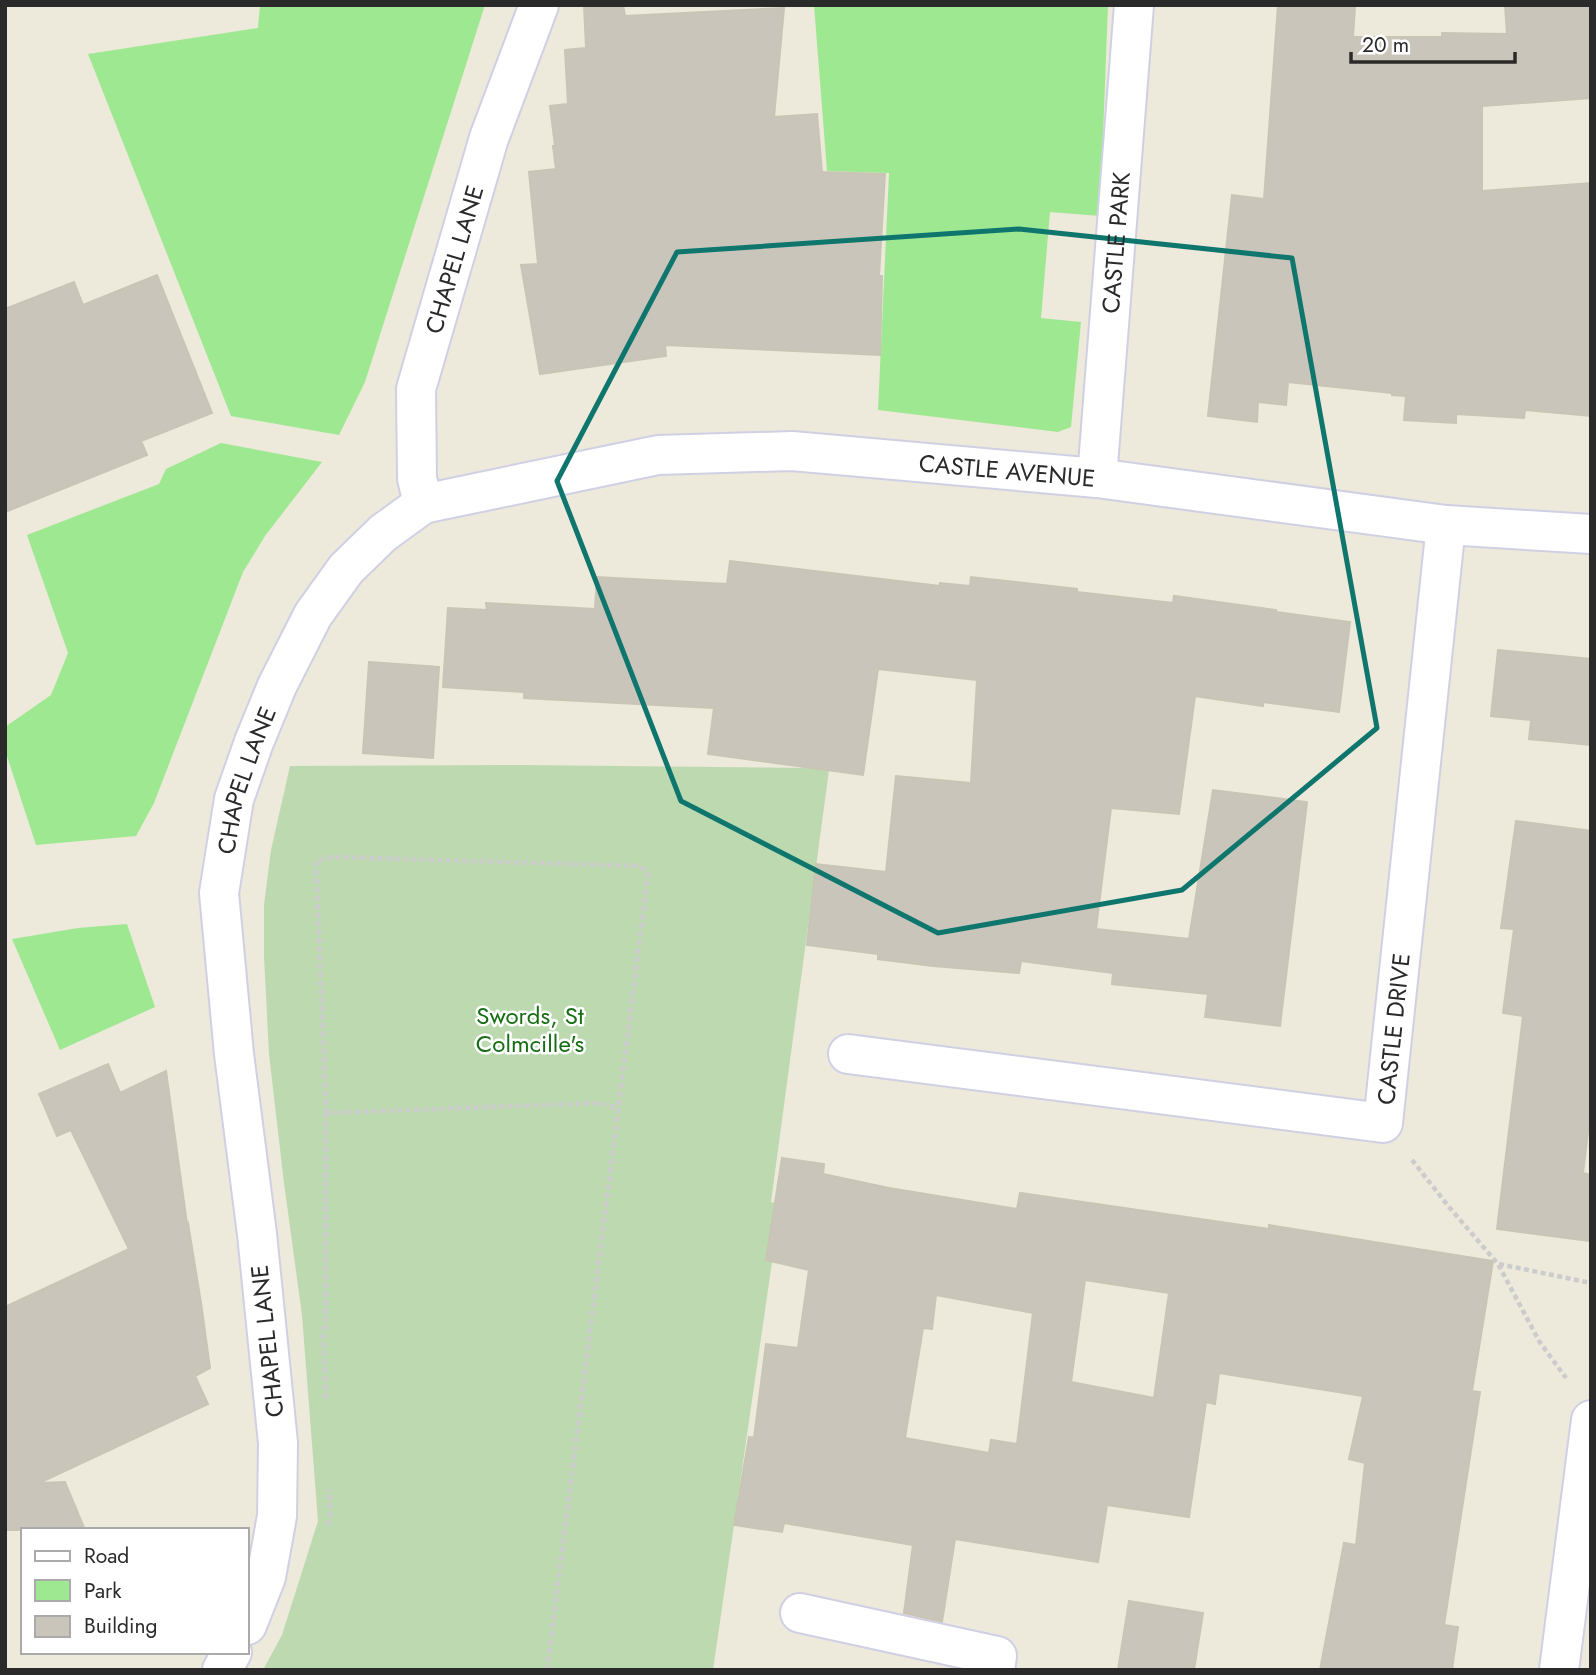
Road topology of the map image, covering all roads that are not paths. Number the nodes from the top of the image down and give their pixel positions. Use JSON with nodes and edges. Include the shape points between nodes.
{"nodes":[{"id":1,"x":539,"y":5,"type":"edge"},
{"id":2,"x":1134,"y":5,"type":"edge"},
{"id":3,"x":1097,"y":478,"type":"junction"},
{"id":4,"x":424,"y":504,"type":"junction"},
{"id":5,"x":1446,"y":525,"type":"junction"},
{"id":6,"x":1591,"y":534,"type":"edge"},
{"id":7,"x":848,"y":1054,"type":"dead end"},
{"id":8,"x":1591,"y":1420,"type":"edge"},
{"id":9,"x":800,"y":1613,"type":"dead end"},
{"id":10,"x":248,"y":1622,"type":"edge"},
{"id":11,"x":231,"y":1654,"type":"edge"},
{"id":12,"x":222,"y":1670,"type":"edge"},
{"id":13,"x":995,"y":1670,"type":"edge"},
{"id":14,"x":1559,"y":1670,"type":"edge"}],
"edges":[{"from":1,"to":4,"type":"street","name":"CHAPEL LANE","via":[[489,138],[416,388],[417,478]]},
{"from":2,"to":3,"type":"street","name":"CASTLE PARK"},
{"from":3,"to":4,"type":"street","name":"CASTLE AVENUE","via":[[792,451],[658,455]]},
{"from":3,"to":5,"type":"street","name":"CASTLE AVENUE"},
{"from":4,"to":10,"type":"street","name":"CHAPEL LANE","via":[[383,533],[346,569],[313,615],[277,686],[234,799],[219,894],[278,1443],[276,1516],[266,1577]]},
{"from":5,"to":6,"type":"street","name":"CASTLE AVENUE"},
{"from":5,"to":7,"type":"street","name":"CASTLE DRIVE","via":[[1383,1123]]},
{"from":8,"to":14,"type":"street"},
{"from":9,"to":13,"type":"street","via":[[997,1656]]},
{"from":11,"to":12,"type":"street"}]}
